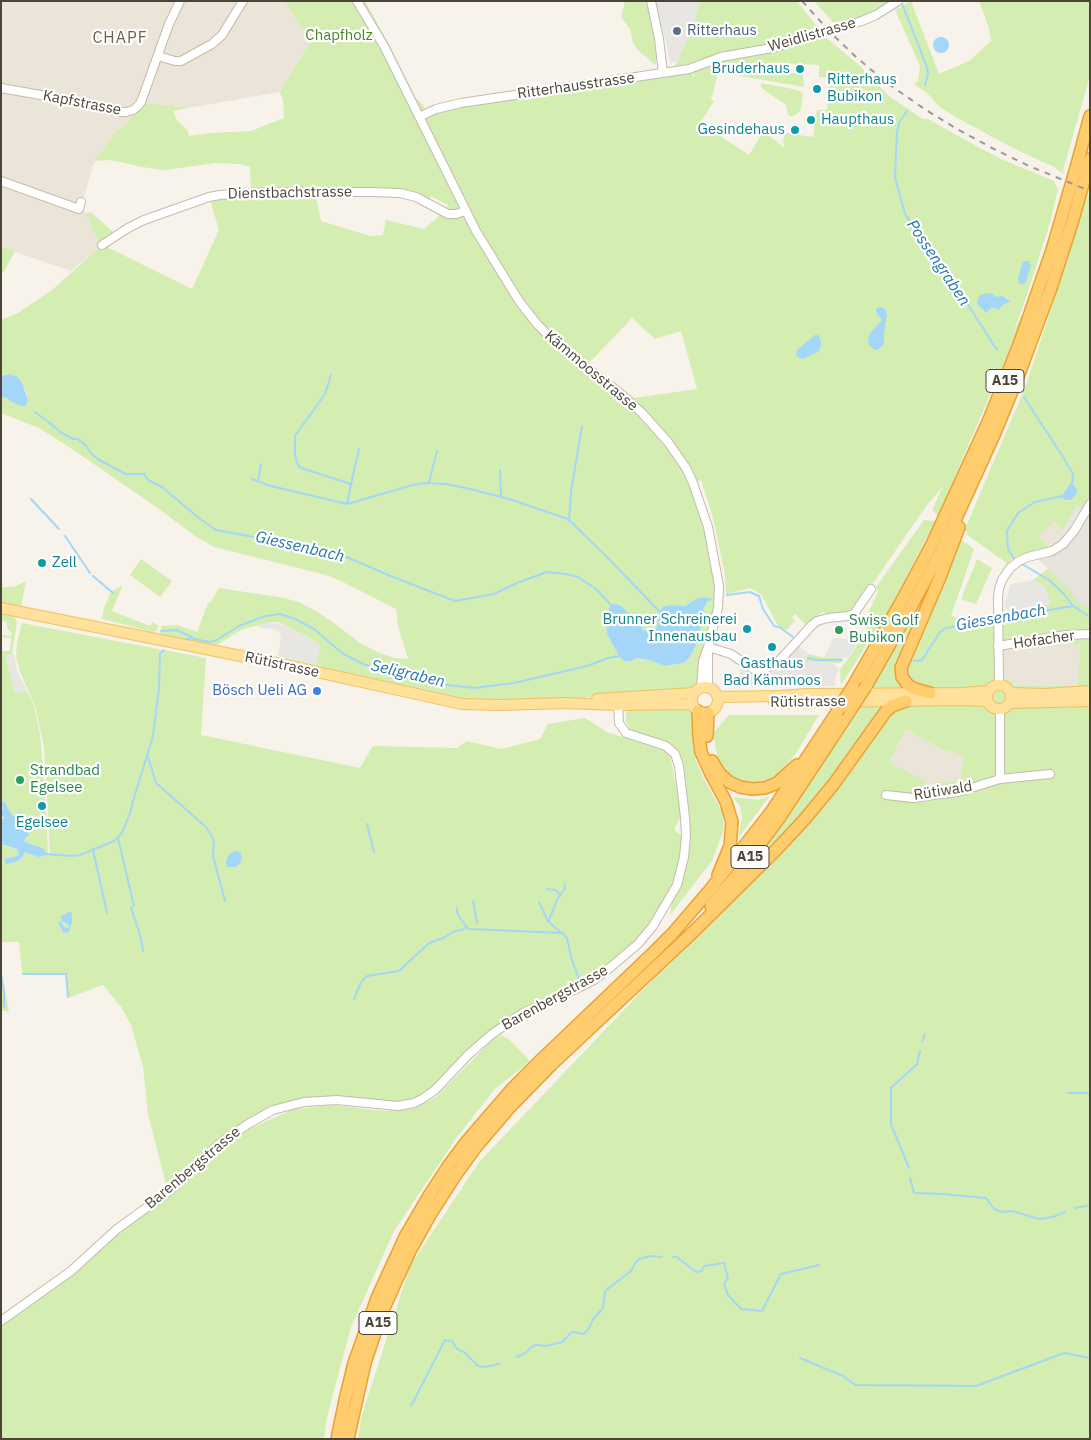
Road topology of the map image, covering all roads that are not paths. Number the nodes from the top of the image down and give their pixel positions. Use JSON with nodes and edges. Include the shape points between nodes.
{"nodes":[{"id":1,"x":180,"y":1,"type":"edge"},
{"id":2,"x":243,"y":1,"type":"edge"},
{"id":3,"x":357,"y":1,"type":"edge"},
{"id":4,"x":651,"y":1,"type":"edge"},
{"id":5,"x":894,"y":3,"type":"edge"},
{"id":6,"x":158,"y":56,"type":"junction"},
{"id":7,"x":664,"y":73,"type":"junction"},
{"id":8,"x":1,"y":88,"type":"edge"},
{"id":9,"x":1090,"y":116,"type":"edge"},
{"id":10,"x":419,"y":117,"type":"junction"},
{"id":11,"x":1090,"y":159,"type":"edge"},
{"id":12,"x":1,"y":180,"type":"edge"},
{"id":13,"x":80,"y":205,"type":"dead end"},
{"id":14,"x":465,"y":211,"type":"junction"},
{"id":15,"x":102,"y":245,"type":"dead end"},
{"id":16,"x":994,"y":435,"type":"junction"},
{"id":17,"x":1090,"y":504,"type":"edge"},
{"id":18,"x":1087,"y":514,"type":"edge"},
{"id":19,"x":871,"y":589,"type":"dead end"},
{"id":20,"x":1,"y":608,"type":"edge"},
{"id":21,"x":1090,"y":634,"type":"edge"},
{"id":22,"x":998,"y":646,"type":"junction"},
{"id":23,"x":708,"y":647,"type":"junction"},
{"id":24,"x":999,"y":685,"type":"junction"},
{"id":25,"x":1090,"y":691,"type":"edge"},
{"id":26,"x":930,"y":693,"type":"junction"},
{"id":27,"x":988,"y":696,"type":"junction"},
{"id":28,"x":902,"y":698,"type":"junction"},
{"id":29,"x":1010,"y":698,"type":"junction"},
{"id":30,"x":700,"y":699,"type":"junction"},
{"id":31,"x":718,"y":700,"type":"junction"},
{"id":32,"x":618,"y":701,"type":"junction"},
{"id":33,"x":1090,"y":701,"type":"edge"},
{"id":34,"x":1000,"y":710,"type":"junction"},
{"id":35,"x":820,"y":740,"type":"junction"},
{"id":36,"x":1050,"y":774,"type":"dead end"},
{"id":37,"x":1000,"y":779,"type":"junction"},
{"id":38,"x":886,"y":795,"type":"dead end"},
{"id":39,"x":709,"y":892,"type":"junction"},
{"id":40,"x":632,"y":988,"type":"junction"},
{"id":41,"x":1,"y":1321,"type":"edge"},
{"id":42,"x":337,"y":1439,"type":"edge"},
{"id":43,"x":348,"y":1439,"type":"edge"}],
"edges":[{"from":1,"to":6,"type":"street","name":"Kapfstrasse"},
{"from":2,"to":6,"type":"street","via":[[221,36],[212,44],[181,61]]},
{"from":3,"to":10,"type":"street","name":"Kämmoosstrasse","via":[[384,46]]},
{"from":4,"to":7,"type":"street"},
{"from":5,"to":7,"type":"street","name":"Weidlistrasse","via":[[862,21],[798,41]]},
{"from":6,"to":8,"type":"street","name":"Kapfstrasse","via":[[141,102],[126,112]]},
{"from":7,"to":10,"type":"street","name":"Ritterhausstrasse","via":[[462,102]]},
{"from":9,"to":35,"type":"highway","number":"A15","bridge":true,"via":[[1049,259],[988,422],[932,544]]},
{"from":10,"to":14,"type":"street","name":"Kämmoosstrasse"},
{"from":11,"to":16,"type":"highway","number":"A15","via":[[1048,296]]},
{"from":12,"to":13,"type":"street"},
{"from":14,"to":15,"type":"street","name":"Dienstbachstrasse","via":[[448,214],[416,197],[400,193],[214,196],[144,220]]},
{"from":14,"to":23,"type":"street","name":"Kämmoosstrasse","via":[[510,288],[537,324],[559,346],[631,403],[668,442],[686,468],[703,510],[718,579],[718,608]]},
{"from":16,"to":26,"type":"highway","via":[[947,561],[902,666],[902,675],[908,685]]},
{"from":16,"to":40,"type":"highway","number":"A15","bridge":true,"via":[[910,610],[850,712],[797,793],[696,923]]},
{"from":17,"to":18,"type":"street"},
{"from":18,"to":22,"type":"street","via":[[1058,548],[1025,558],[1007,572],[998,593]]},
{"from":19,"to":23,"type":"street","via":[[854,614],[817,621],[766,669],[753,669],[731,654]]},
{"from":20,"to":32,"type":"main road","name":"Rütistrasse","via":[[457,703]]},
{"from":21,"to":22,"type":"street","name":"Hofacher"},
{"from":22,"to":24,"type":"street"},
{"from":23,"to":30,"type":"street","name":"Kämmoosstrasse"},
{"from":24,"to":27,"type":"main road"},
{"from":24,"to":29,"type":"main road","via":[[1006,688]]},
{"from":25,"to":29,"type":"main road"},
{"from":26,"to":27,"type":"main road"},
{"from":26,"to":28,"type":"main road"},
{"from":27,"to":28,"type":"main road","via":[[972,700]]},
{"from":27,"to":34,"type":"main road","via":[[992,708]]},
{"from":28,"to":31,"type":"main road","name":"Rütistrasse"},
{"from":28,"to":40,"type":"highway","via":[[886,711],[833,785],[776,851]]},
{"from":29,"to":33,"type":"main road"},
{"from":29,"to":34,"type":"main road","via":[[1006,708]]},
{"from":30,"to":31,"type":"main road","via":[[715,690]]},
{"from":30,"to":31,"type":"main road","via":[[714,710]]},
{"from":30,"to":32,"type":"main road","name":"Rütistrasse","via":[[687,703]]},
{"from":30,"to":35,"type":"highway","via":[[712,761],[723,777],[740,787],[761,789],[777,783]]},
{"from":30,"to":39,"type":"highway","via":[[701,752],[726,802],[732,827],[728,850]]},
{"from":32,"to":41,"type":"street","name":"Barenbergstrasse","via":[[619,723],[626,733],[666,746],[675,754],[686,824],[684,857],[677,885],[653,926],[638,944],[594,980],[531,1009],[501,1027],[476,1047],[435,1090],[414,1103],[398,1106],[337,1100],[304,1102],[274,1110],[248,1124],[219,1144],[168,1192],[117,1229],[71,1271]]},
{"from":34,"to":37,"type":"street"},
{"from":35,"to":39,"type":"highway","number":"A15"},
{"from":36,"to":37,"type":"street","name":"Rütiwald"},
{"from":37,"to":38,"type":"street","name":"Rütiwald","via":[[958,792],[913,798]]},
{"from":39,"to":42,"type":"highway","number":"A15","via":[[653,952],[512,1088],[437,1183],[406,1235],[374,1305],[352,1371]]},
{"from":40,"to":43,"type":"highway","number":"A15","via":[[510,1107],[476,1147],[438,1201],[405,1262],[382,1315],[360,1382]]}]}
